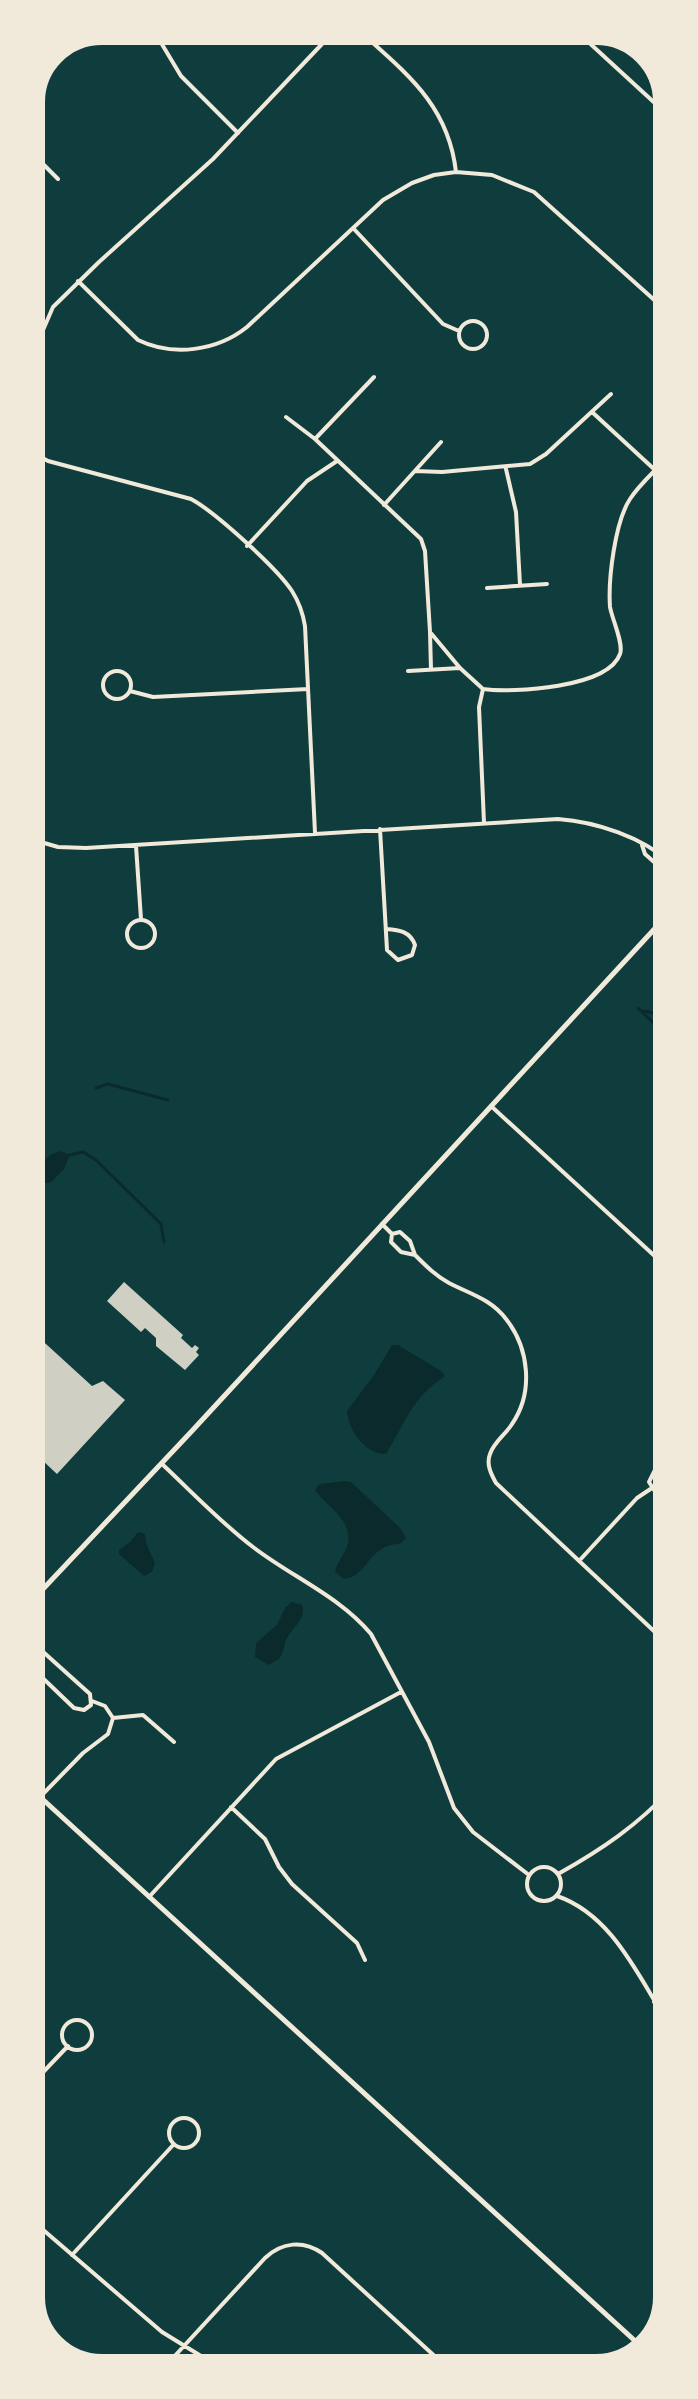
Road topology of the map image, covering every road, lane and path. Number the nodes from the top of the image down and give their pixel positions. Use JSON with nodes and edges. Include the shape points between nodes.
{"nodes":[{"id":1,"x":159,"y":40,"type":"edge"},
{"id":2,"x":326,"y":40,"type":"edge"},
{"id":3,"x":369,"y":40,"type":"edge"},
{"id":4,"x":588,"y":40,"type":"edge"},
{"id":5,"x":658,"y":106,"type":"edge"},
{"id":6,"x":238,"y":133,"type":"junction"},
{"id":7,"x":40,"y":161,"type":"edge"},
{"id":8,"x":456,"y":172,"type":"junction"},
{"id":9,"x":58,"y":179,"type":"dead end"},
{"id":10,"x":353,"y":227,"type":"junction"},
{"id":11,"x":78,"y":281,"type":"junction"},
{"id":12,"x":658,"y":303,"type":"edge"},
{"id":13,"x":459,"y":331,"type":"junction"},
{"id":14,"x":40,"y":347,"type":"edge"},
{"id":15,"x":374,"y":377,"type":"dead end"},
{"id":16,"x":611,"y":394,"type":"dead end"},
{"id":17,"x":592,"y":412,"type":"junction"},
{"id":18,"x":286,"y":417,"type":"dead end"},
{"id":19,"x":315,"y":439,"type":"junction"},
{"id":20,"x":441,"y":442,"type":"dead end"},
{"id":21,"x":40,"y":457,"type":"edge"},
{"id":22,"x":337,"y":461,"type":"junction"},
{"id":23,"x":658,"y":467,"type":"edge"},
{"id":24,"x":506,"y":468,"type":"junction"},
{"id":25,"x":655,"y":470,"type":"junction"},
{"id":26,"x":415,"y":471,"type":"junction"},
{"id":27,"x":384,"y":505,"type":"junction"},
{"id":28,"x":247,"y":546,"type":"junction"},
{"id":29,"x":547,"y":584,"type":"dead end"},
{"id":30,"x":520,"y":585,"type":"junction"},
{"id":31,"x":487,"y":588,"type":"dead end"},
{"id":32,"x":430,"y":632,"type":"junction"},
{"id":33,"x":460,"y":668,"type":"junction"},
{"id":34,"x":431,"y":670,"type":"junction"},
{"id":35,"x":408,"y":671,"type":"dead end"},
{"id":36,"x":308,"y":689,"type":"junction"},
{"id":37,"x":483,"y":689,"type":"junction"},
{"id":38,"x":130,"y":691,"type":"junction"},
{"id":39,"x":484,"y":823,"type":"junction"},
{"id":40,"x":380,"y":829,"type":"junction"},
{"id":41,"x":315,"y":833,"type":"junction"},
{"id":42,"x":40,"y":841,"type":"edge"},
{"id":43,"x":136,"y":845,"type":"junction"},
{"id":44,"x":642,"y":845,"type":"junction"},
{"id":45,"x":658,"y":852,"type":"edge"},
{"id":46,"x":658,"y":866,"type":"edge"},
{"id":47,"x":141,"y":919,"type":"junction"},
{"id":48,"x":658,"y":925,"type":"edge"},
{"id":49,"x":386,"y":929,"type":"junction"},
{"id":50,"x":491,"y":1106,"type":"junction"},
{"id":51,"x":382,"y":1224,"type":"junction"},
{"id":52,"x":392,"y":1234,"type":"junction"},
{"id":53,"x":415,"y":1255,"type":"junction"},
{"id":54,"x":658,"y":1259,"type":"edge"},
{"id":55,"x":162,"y":1463,"type":"junction"},
{"id":56,"x":658,"y":1469,"type":"edge"},
{"id":57,"x":652,"y":1488,"type":"junction"},
{"id":58,"x":658,"y":1493,"type":"edge"},
{"id":59,"x":579,"y":1561,"type":"junction"},
{"id":60,"x":40,"y":1592,"type":"edge"},
{"id":61,"x":658,"y":1635,"type":"edge"},
{"id":62,"x":40,"y":1650,"type":"edge"},
{"id":63,"x":40,"y":1675,"type":"edge"},
{"id":64,"x":402,"y":1692,"type":"junction"},
{"id":65,"x":92,"y":1701,"type":"junction"},
{"id":66,"x":113,"y":1718,"type":"junction"},
{"id":67,"x":174,"y":1742,"type":"dead end"},
{"id":68,"x":40,"y":1797,"type":"joint"},
{"id":69,"x":658,"y":1803,"type":"edge"},
{"id":70,"x":231,"y":1807,"type":"junction"},
{"id":71,"x":558,"y":1874,"type":"junction"},
{"id":72,"x":529,"y":1875,"type":"junction"},
{"id":73,"x":557,"y":1896,"type":"junction"},
{"id":74,"x":149,"y":1897,"type":"junction"},
{"id":75,"x":365,"y":1960,"type":"dead end"},
{"id":76,"x":658,"y":2000,"type":"edge"},
{"id":77,"x":654,"y":2002,"type":"junction"},
{"id":78,"x":658,"y":2008,"type":"edge"},
{"id":79,"x":68,"y":2046,"type":"junction"},
{"id":80,"x":40,"y":2075,"type":"edge"},
{"id":81,"x":174,"y":2144,"type":"junction"},
{"id":82,"x":40,"y":2227,"type":"edge"},
{"id":83,"x":72,"y":2255,"type":"junction"},
{"id":84,"x":638,"y":2343,"type":"edge"},
{"id":85,"x":183,"y":2346,"type":"junction"},
{"id":86,"x":172,"y":2359,"type":"edge"},
{"id":87,"x":205,"y":2359,"type":"edge"},
{"id":88,"x":438,"y":2359,"type":"edge"}],
"edges":[{"from":1,"to":6,"type":"street","via":[[181,76]]},
{"from":2,"to":6,"type":"street"},
{"from":3,"to":8,"type":"street","via":[[433,103],[449,136]]},
{"from":4,"to":5,"type":"street"},
{"from":6,"to":11,"type":"street"},
{"from":7,"to":9,"type":"street"},
{"from":8,"to":10,"type":"street","via":[[402,188]]},
{"from":8,"to":12,"type":"street","via":[[492,175],[534,192]]},
{"from":10,"to":11,"type":"street","via":[[247,327],[206,348],[138,340]]},
{"from":10,"to":13,"type":"street","via":[[443,324]]},
{"from":11,"to":14,"type":"street","via":[[56,303]]},
{"from":13,"to":13,"type":"street","via":[[468,349],[479,348],[486,340],[485,327],[478,322],[469,321]]},
{"from":15,"to":19,"type":"street"},
{"from":16,"to":17,"type":"street"},
{"from":17,"to":24,"type":"street","via":[[542,458]]},
{"from":17,"to":25,"type":"street"},
{"from":18,"to":19,"type":"street"},
{"from":19,"to":22,"type":"street"},
{"from":20,"to":26,"type":"street"},
{"from":21,"to":28,"type":"street","via":[[191,499]]},
{"from":22,"to":27,"type":"street"},
{"from":22,"to":28,"type":"street","via":[[307,481]]},
{"from":23,"to":25,"type":"street"},
{"from":24,"to":26,"type":"street"},
{"from":24,"to":30,"type":"street","via":[[516,512]]},
{"from":25,"to":37,"type":"street","via":[[632,496],[620,522],[610,594],[621,649],[618,658],[582,680],[506,691]]},
{"from":26,"to":27,"type":"street"},
{"from":27,"to":32,"type":"street","via":[[425,546]]},
{"from":28,"to":36,"type":"street","via":[[288,585],[301,610]]},
{"from":29,"to":30,"type":"street"},
{"from":30,"to":31,"type":"street"},
{"from":32,"to":33,"type":"street"},
{"from":32,"to":34,"type":"street"},
{"from":33,"to":34,"type":"street"},
{"from":33,"to":37,"type":"street"},
{"from":34,"to":35,"type":"street"},
{"from":36,"to":38,"type":"street","via":[[153,697]]},
{"from":36,"to":41,"type":"street"},
{"from":37,"to":39,"type":"street","via":[[479,707]]},
{"from":38,"to":38,"type":"street","via":[[131,682],[123,672],[110,672],[105,678],[104,688],[112,698]]},
{"from":39,"to":40,"type":"street"},
{"from":39,"to":44,"type":"street","via":[[582,821]]},
{"from":40,"to":41,"type":"street"},
{"from":40,"to":49,"type":"street"},
{"from":41,"to":43,"type":"street"},
{"from":42,"to":43,"type":"street","via":[[69,848]]},
{"from":43,"to":47,"type":"street"},
{"from":44,"to":45,"type":"street"},
{"from":44,"to":46,"type":"street"},
{"from":47,"to":47,"type":"street","via":[[127,934],[131,944],[141,948],[151,944],[155,934]]},
{"from":48,"to":50,"type":"street"},
{"from":49,"to":49,"type":"street","via":[[389,954],[398,960],[409,957],[415,948],[412,937]]},
{"from":50,"to":51,"type":"street"},
{"from":50,"to":54,"type":"street"},
{"from":51,"to":52,"type":"street"},
{"from":51,"to":55,"type":"street"},
{"from":52,"to":53,"type":"street","via":[[400,1232],[410,1241]]},
{"from":52,"to":53,"type":"street","via":[[397,1249]]},
{"from":53,"to":59,"type":"street","via":[[444,1280],[492,1303],[513,1329],[524,1354],[524,1395],[512,1424],[492,1449],[489,1468],[499,1487]]},
{"from":55,"to":60,"type":"street"},
{"from":55,"to":64,"type":"street","via":[[249,1544],[355,1616],[371,1634]]},
{"from":56,"to":57,"type":"street","via":[[650,1477]]},
{"from":57,"to":58,"type":"street"},
{"from":57,"to":59,"type":"street"},
{"from":59,"to":61,"type":"street"},
{"from":62,"to":65,"type":"street"},
{"from":63,"to":65,"type":"street","via":[[74,1708],[84,1710]]},
{"from":64,"to":70,"type":"street","via":[[276,1759]]},
{"from":64,"to":72,"type":"street","via":[[459,1816]]},
{"from":65,"to":66,"type":"street","via":[[105,1706]]},
{"from":66,"to":67,"type":"street","via":[[143,1715]]},
{"from":66,"to":68,"type":"street","via":[[108,1734]]},
{"from":68,"to":74,"type":"street"},
{"from":69,"to":71,"type":"street","via":[[616,1840]]},
{"from":70,"to":74,"type":"street"},
{"from":70,"to":75,"type":"street","via":[[265,1839],[292,1884],[357,1943]]},
{"from":71,"to":72,"type":"street","via":[[544,1867]]},
{"from":71,"to":73,"type":"street","via":[[562,1885]]},
{"from":72,"to":73,"type":"street","via":[[531,1897],[548,1902]]},
{"from":73,"to":77,"type":"street","via":[[593,1915],[615,1938]]},
{"from":74,"to":84,"type":"street"},
{"from":76,"to":77,"type":"street"},
{"from":77,"to":78,"type":"street"},
{"from":79,"to":79,"type":"street","via":[[87,2046],[92,2037],[87,2023],[77,2020],[64,2027]]},
{"from":79,"to":80,"type":"street"},
{"from":81,"to":81,"type":"street","via":[[194,2144],[197,2124],[182,2118],[172,2123],[169,2134]]},
{"from":81,"to":83,"type":"street"},
{"from":82,"to":83,"type":"street"},
{"from":83,"to":85,"type":"street"},
{"from":85,"to":86,"type":"street"},
{"from":85,"to":87,"type":"street"},
{"from":85,"to":88,"type":"street","via":[[265,2258],[298,2244],[322,2253]]}]}
